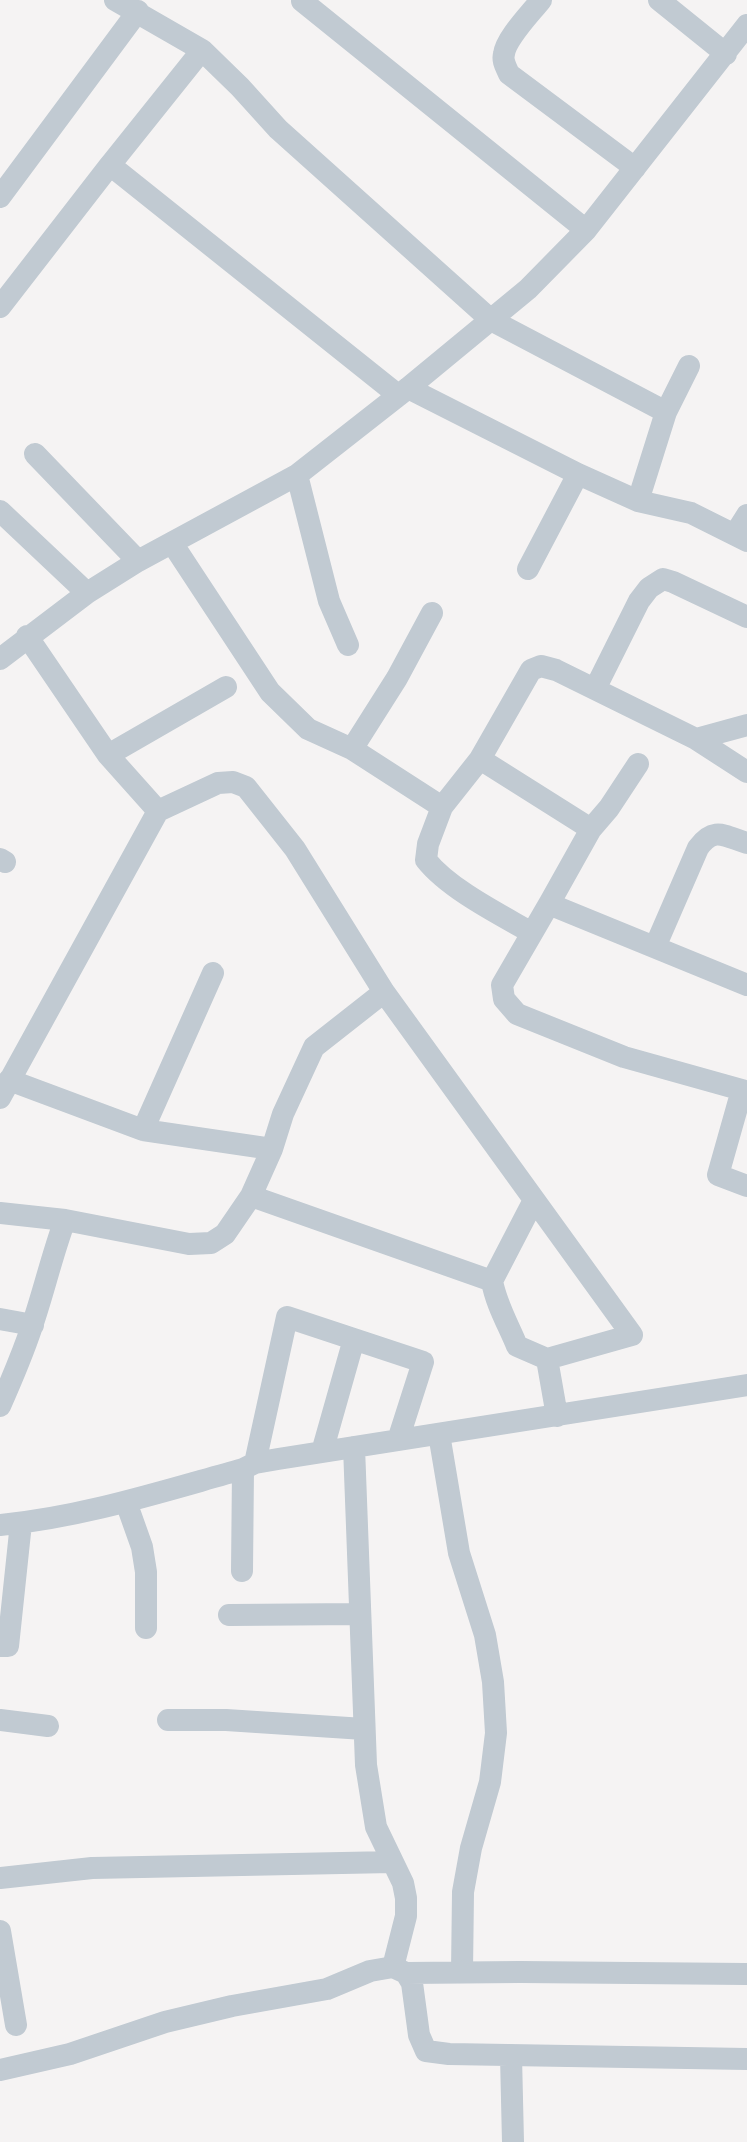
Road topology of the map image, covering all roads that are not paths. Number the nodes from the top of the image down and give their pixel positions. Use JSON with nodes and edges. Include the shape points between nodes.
{"nodes":[{"id":1,"x":115,"y":0,"type":"edge"},
{"id":2,"x":541,"y":0,"type":"edge"},
{"id":3,"x":659,"y":0,"type":"edge"},
{"id":4,"x":302,"y":1,"type":"edge"},
{"id":5,"x":138,"y":11,"type":"junction"},
{"id":6,"x":747,"y":25,"type":"edge"},
{"id":7,"x":202,"y":50,"type":"junction"},
{"id":8,"x":726,"y":54,"type":"junction"},
{"id":9,"x":110,"y":165,"type":"junction"},
{"id":10,"x":634,"y":168,"type":"junction"},
{"id":11,"x":0,"y":197,"type":"edge"},
{"id":12,"x":586,"y":230,"type":"junction"},
{"id":13,"x":0,"y":308,"type":"edge"},
{"id":14,"x":491,"y":320,"type":"junction"},
{"id":15,"x":689,"y":366,"type":"dead end"},
{"id":16,"x":403,"y":392,"type":"junction"},
{"id":17,"x":666,"y":412,"type":"junction"},
{"id":18,"x":35,"y":454,"type":"dead end"},
{"id":19,"x":297,"y":474,"type":"junction"},
{"id":20,"x":578,"y":474,"type":"junction"},
{"id":21,"x":638,"y":501,"type":"junction"},
{"id":22,"x":0,"y":511,"type":"edge"},
{"id":23,"x":747,"y":514,"type":"edge"},
{"id":24,"x":741,"y":538,"type":"edge"},
{"id":25,"x":172,"y":543,"type":"junction"},
{"id":26,"x":138,"y":561,"type":"junction"},
{"id":27,"x":528,"y":569,"type":"dead end"},
{"id":28,"x":86,"y":592,"type":"junction"},
{"id":29,"x":432,"y":613,"type":"dead end"},
{"id":30,"x":747,"y":617,"type":"edge"},
{"id":31,"x":348,"y":645,"type":"dead end"},
{"id":32,"x":10,"y":646,"type":"edge"},
{"id":33,"x":226,"y":687,"type":"dead end"},
{"id":34,"x":595,"y":689,"type":"junction"},
{"id":35,"x":747,"y":725,"type":"edge"},
{"id":36,"x":696,"y":739,"type":"junction"},
{"id":37,"x":352,"y":749,"type":"junction"},
{"id":38,"x":108,"y":755,"type":"junction"},
{"id":39,"x":480,"y":759,"type":"junction"},
{"id":40,"x":638,"y":764,"type":"dead end"},
{"id":41,"x":747,"y":772,"type":"edge"},
{"id":42,"x":442,"y":806,"type":"junction"},
{"id":43,"x":158,"y":811,"type":"junction"},
{"id":44,"x":591,"y":829,"type":"junction"},
{"id":45,"x":747,"y":843,"type":"edge"},
{"id":46,"x":549,"y":904,"type":"junction"},
{"id":47,"x":532,"y":933,"type":"junction"},
{"id":48,"x":655,"y":947,"type":"junction"},
{"id":49,"x":213,"y":973,"type":"dead end"},
{"id":50,"x":747,"y":985,"type":"edge"},
{"id":51,"x":384,"y":992,"type":"junction"},
{"id":52,"x":5,"y":1089,"type":"edge"},
{"id":53,"x":143,"y":1130,"type":"junction"},
{"id":54,"x":272,"y":1149,"type":"junction"},
{"id":55,"x":747,"y":1186,"type":"edge"},
{"id":56,"x":251,"y":1196,"type":"junction"},
{"id":57,"x":534,"y":1200,"type":"junction"},
{"id":58,"x":0,"y":1213,"type":"edge"},
{"id":59,"x":65,"y":1220,"type":"junction"},
{"id":60,"x":492,"y":1280,"type":"junction"},
{"id":61,"x":0,"y":1319,"type":"edge"},
{"id":62,"x":33,"y":1325,"type":"junction"},
{"id":63,"x":354,"y":1339,"type":"junction"},
{"id":64,"x":547,"y":1359,"type":"junction"},
{"id":65,"x":747,"y":1385,"type":"edge"},
{"id":66,"x":0,"y":1406,"type":"edge"},
{"id":67,"x":557,"y":1416,"type":"junction"},
{"id":68,"x":439,"y":1434,"type":"junction"},
{"id":69,"x":398,"y":1440,"type":"junction"},
{"id":70,"x":354,"y":1447,"type":"junction"},
{"id":71,"x":322,"y":1452,"type":"junction"},
{"id":72,"x":249,"y":1466,"type":"junction"},
{"id":73,"x":126,"y":1502,"type":"junction"},
{"id":74,"x":21,"y":1523,"type":"junction"},
{"id":75,"x":0,"y":1525,"type":"edge"},
{"id":76,"x":242,"y":1571,"type":"dead end"},
{"id":77,"x":360,"y":1614,"type":"junction"},
{"id":78,"x":229,"y":1615,"type":"dead end"},
{"id":79,"x":146,"y":1628,"type":"dead end"},
{"id":80,"x":0,"y":1646,"type":"edge"},
{"id":81,"x":0,"y":1720,"type":"edge"},
{"id":82,"x":168,"y":1720,"type":"dead end"},
{"id":83,"x":48,"y":1726,"type":"dead end"},
{"id":84,"x":364,"y":1729,"type":"junction"},
{"id":85,"x":392,"y":1862,"type":"junction"},
{"id":86,"x":0,"y":1878,"type":"edge"},
{"id":87,"x":0,"y":1931,"type":"edge"},
{"id":88,"x":400,"y":1970,"type":"junction"},
{"id":89,"x":462,"y":1972,"type":"junction"},
{"id":90,"x":747,"y":1974,"type":"edge"},
{"id":91,"x":16,"y":2025,"type":"dead end"},
{"id":92,"x":511,"y":2056,"type":"junction"},
{"id":93,"x":747,"y":2059,"type":"edge"},
{"id":94,"x":0,"y":2070,"type":"edge"},
{"id":95,"x":513,"y":2142,"type":"edge"}],
"edges":[{"from":1,"to":5,"type":"street"},
{"from":2,"to":10,"type":"street","via":[[510,40],[504,53],[504,64],[509,74]]},
{"from":3,"to":8,"type":"street"},
{"from":4,"to":12,"type":"street"},
{"from":5,"to":7,"type":"street"},
{"from":5,"to":11,"type":"street"},
{"from":6,"to":8,"type":"street"},
{"from":7,"to":9,"type":"street"},
{"from":7,"to":14,"type":"street","via":[[278,129]]},
{"from":8,"to":10,"type":"street"},
{"from":9,"to":13,"type":"street"},
{"from":9,"to":16,"type":"street"},
{"from":10,"to":12,"type":"street"},
{"from":12,"to":14,"type":"street","via":[[528,289]]},
{"from":14,"to":16,"type":"street"},
{"from":14,"to":17,"type":"street"},
{"from":15,"to":17,"type":"street"},
{"from":16,"to":19,"type":"street"},
{"from":16,"to":20,"type":"street"},
{"from":17,"to":21,"type":"street"},
{"from":18,"to":26,"type":"street"},
{"from":19,"to":25,"type":"street"},
{"from":19,"to":31,"type":"street","via":[[329,601]]},
{"from":20,"to":21,"type":"street"},
{"from":20,"to":27,"type":"street"},
{"from":21,"to":24,"type":"street","via":[[691,513]]},
{"from":22,"to":28,"type":"street"},
{"from":23,"to":24,"type":"street"},
{"from":25,"to":26,"type":"street"},
{"from":25,"to":37,"type":"street","via":[[270,692],[308,729]]},
{"from":26,"to":28,"type":"street"},
{"from":28,"to":32,"type":"street"},
{"from":29,"to":37,"type":"street","via":[[397,678]]},
{"from":30,"to":34,"type":"street","via":[[663,579],[649,588],[639,601]]},
{"from":32,"to":38,"type":"street"},
{"from":33,"to":38,"type":"street"},
{"from":34,"to":36,"type":"street"},
{"from":34,"to":39,"type":"street","via":[[556,670],[541,666],[531,670]]},
{"from":35,"to":36,"type":"street"},
{"from":36,"to":41,"type":"street"},
{"from":37,"to":42,"type":"street"},
{"from":38,"to":43,"type":"street"},
{"from":39,"to":42,"type":"street"},
{"from":39,"to":44,"type":"street"},
{"from":40,"to":44,"type":"street","via":[[609,808]]},
{"from":42,"to":47,"type":"street","via":[[428,844],[426,860],[437,874]]},
{"from":43,"to":51,"type":"street","via":[[218,783],[233,782],[246,787],[295,849]]},
{"from":43,"to":52,"type":"street"},
{"from":44,"to":46,"type":"street"},
{"from":45,"to":48,"type":"street","via":[[717,833],[706,837],[698,848]]},
{"from":46,"to":47,"type":"street"},
{"from":46,"to":48,"type":"street"},
{"from":47,"to":55,"type":"street","via":[[502,985],[504,999],[517,1014],[624,1057],[742,1090],[718,1175]]},
{"from":48,"to":50,"type":"street"},
{"from":49,"to":53,"type":"street"},
{"from":51,"to":54,"type":"street","via":[[314,1047],[283,1114]]},
{"from":51,"to":57,"type":"street"},
{"from":52,"to":53,"type":"street"},
{"from":53,"to":54,"type":"street"},
{"from":54,"to":56,"type":"street"},
{"from":56,"to":59,"type":"street","via":[[225,1234],[211,1243],[189,1244]]},
{"from":56,"to":60,"type":"street"},
{"from":57,"to":60,"type":"street"},
{"from":57,"to":64,"type":"street","via":[[632,1335]]},
{"from":58,"to":59,"type":"street"},
{"from":59,"to":62,"type":"street"},
{"from":60,"to":64,"type":"street","via":[[496,1301],[517,1346]]},
{"from":61,"to":62,"type":"street"},
{"from":62,"to":66,"type":"street"},
{"from":63,"to":69,"type":"street","via":[[423,1362]]},
{"from":63,"to":71,"type":"street"},
{"from":63,"to":72,"type":"street","via":[[287,1317]]},
{"from":64,"to":67,"type":"street"},
{"from":65,"to":67,"type":"street"},
{"from":67,"to":68,"type":"street"},
{"from":68,"to":69,"type":"street"},
{"from":68,"to":89,"type":"street","via":[[459,1553],[485,1635],[493,1682],[496,1733],[490,1782],[471,1848],[463,1892]]},
{"from":69,"to":70,"type":"street"},
{"from":70,"to":71,"type":"street"},
{"from":70,"to":77,"type":"street"},
{"from":71,"to":72,"type":"street"},
{"from":72,"to":73,"type":"street"},
{"from":72,"to":76,"type":"street"},
{"from":73,"to":74,"type":"street"},
{"from":73,"to":79,"type":"street","via":[[142,1547],[146,1572]]},
{"from":74,"to":75,"type":"street"},
{"from":74,"to":80,"type":"street","via":[[8,1646]]},
{"from":77,"to":78,"type":"street"},
{"from":77,"to":84,"type":"street"},
{"from":81,"to":83,"type":"street"},
{"from":82,"to":84,"type":"street","via":[[226,1720]]},
{"from":84,"to":85,"type":"street","via":[[366,1765],[376,1827]]},
{"from":85,"to":86,"type":"street","via":[[92,1868]]},
{"from":85,"to":88,"type":"street","via":[[403,1883],[406,1898]]},
{"from":87,"to":91,"type":"street"},
{"from":88,"to":89,"type":"street"},
{"from":88,"to":92,"type":"street","via":[[412,1982],[418,2036],[426,2050],[449,2054]]},
{"from":88,"to":94,"type":"street","via":[[370,1971],[327,1989],[232,2006],[165,2022],[70,2054]]},
{"from":89,"to":90,"type":"street"},
{"from":92,"to":93,"type":"street"},
{"from":92,"to":95,"type":"street"}]}
